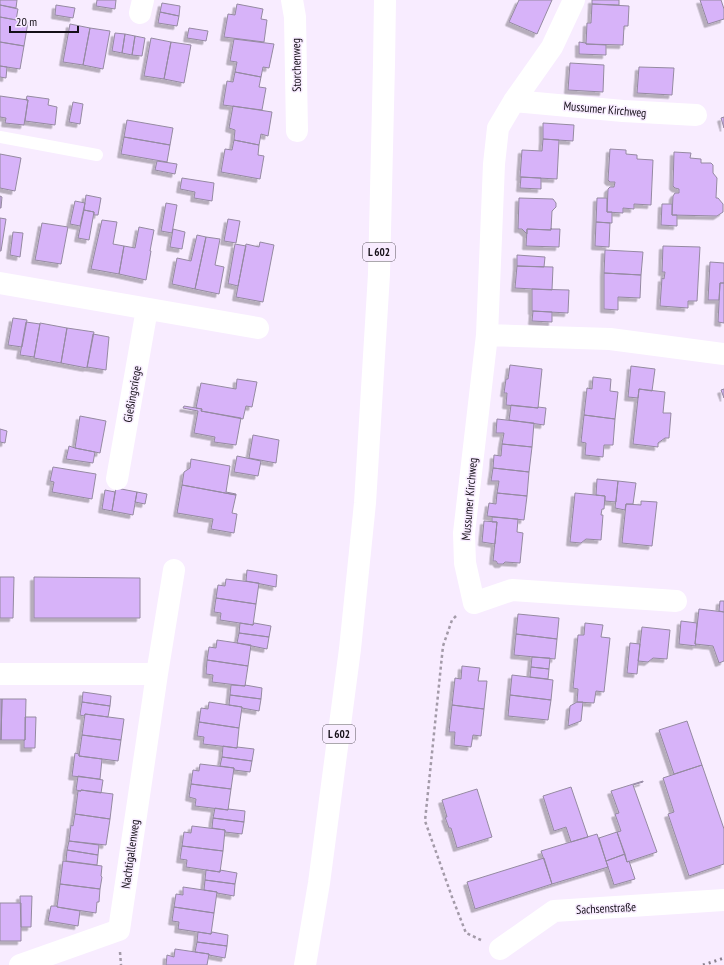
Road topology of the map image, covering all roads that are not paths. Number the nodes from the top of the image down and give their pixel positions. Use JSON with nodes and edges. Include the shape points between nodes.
{"nodes":[{"id":1,"x":292,"y":0,"type":"edge"},
{"id":2,"x":385,"y":0,"type":"edge"},
{"id":3,"x":574,"y":0,"type":"edge"},
{"id":4,"x":514,"y":101,"type":"junction"},
{"id":5,"x":696,"y":115,"type":"dead end"},
{"id":6,"x":297,"y":131,"type":"dead end"},
{"id":7,"x":0,"y":137,"type":"edge"},
{"id":8,"x":97,"y":154,"type":"dead end"},
{"id":9,"x":0,"y":283,"type":"edge"},
{"id":10,"x":147,"y":309,"type":"junction"},
{"id":11,"x":258,"y":328,"type":"dead end"},
{"id":12,"x":487,"y":335,"type":"junction"},
{"id":13,"x":724,"y":354,"type":"edge"},
{"id":14,"x":117,"y":479,"type":"dead end"},
{"id":15,"x":174,"y":570,"type":"dead end"},
{"id":16,"x":676,"y":601,"type":"dead end"},
{"id":17,"x":0,"y":674,"type":"edge"},
{"id":18,"x":157,"y":674,"type":"junction"},
{"id":19,"x":724,"y":900,"type":"edge"},
{"id":20,"x":500,"y":949,"type":"road end"},
{"id":21,"x":20,"y":965,"type":"edge"},
{"id":22,"x":305,"y":965,"type":"edge"}],
"edges":[{"from":1,"to":6,"type":"street","name":"Storchenweg","via":[[295,17]]},
{"from":2,"to":22,"type":"street","number":"L 602","via":[[378,274],[365,503],[350,649],[320,875]]},
{"from":3,"to":4,"type":"street","name":"Mussumer Kirchweg","via":[[552,47]]},
{"from":4,"to":5,"type":"street","name":"Mussumer Kirchweg","via":[[623,112]]},
{"from":4,"to":12,"type":"street","name":"Mussumer Kirchweg","via":[[498,128],[494,164]]},
{"from":7,"to":8,"type":"lane"},
{"from":9,"to":10,"type":"street"},
{"from":10,"to":11,"type":"street"},
{"from":10,"to":14,"type":"street","name":"Gießingsriege"},
{"from":12,"to":13,"type":"street","via":[[610,339]]},
{"from":12,"to":16,"type":"street","name":"Mussumer Kirchweg","via":[[464,533],[465,563],[474,602],[512,590]]},
{"from":15,"to":18,"type":"street","name":"Nachtigallenweg"},
{"from":17,"to":18,"type":"street"},
{"from":18,"to":21,"type":"street","name":"Nachtigallenweg","via":[[119,930]]},
{"from":19,"to":20,"type":"street","name":"Sachsenstraße","via":[[554,911]]}]}
